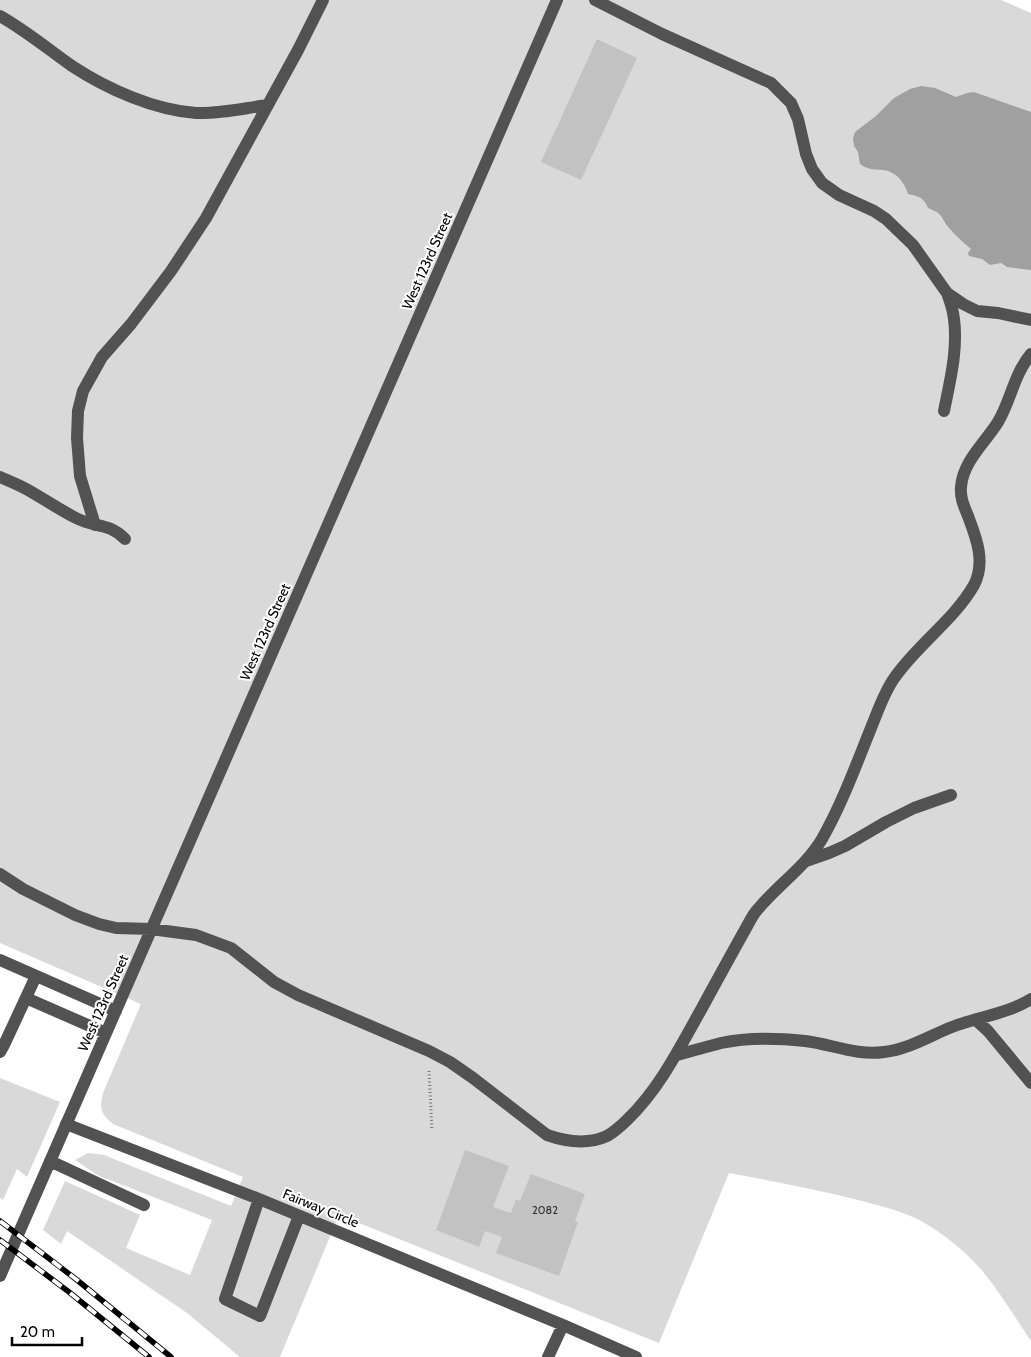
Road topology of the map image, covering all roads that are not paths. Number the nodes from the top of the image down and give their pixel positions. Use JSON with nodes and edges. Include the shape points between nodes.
{"nodes":[{"id":1,"x":323,"y":0,"type":"edge"},
{"id":2,"x":557,"y":0,"type":"edge"},
{"id":3,"x":595,"y":0,"type":"edge"},
{"id":4,"x":0,"y":16,"type":"edge"},
{"id":5,"x":268,"y":105,"type":"junction"},
{"id":6,"x":948,"y":293,"type":"junction"},
{"id":7,"x":1031,"y":320,"type":"edge"},
{"id":8,"x":1031,"y":354,"type":"edge"},
{"id":9,"x":944,"y":411,"type":"dead end"},
{"id":10,"x":0,"y":477,"type":"edge"},
{"id":11,"x":95,"y":524,"type":"junction"},
{"id":12,"x":125,"y":540,"type":"dead end"},
{"id":13,"x":951,"y":796,"type":"dead end"},
{"id":14,"x":806,"y":861,"type":"junction"},
{"id":15,"x":0,"y":874,"type":"edge"},
{"id":16,"x":152,"y":929,"type":"junction"},
{"id":17,"x":0,"y":960,"type":"edge"},
{"id":18,"x":36,"y":976,"type":"junction"},
{"id":19,"x":26,"y":998,"type":"junction"},
{"id":20,"x":1031,"y":999,"type":"edge"},
{"id":21,"x":116,"y":1010,"type":"junction"},
{"id":22,"x":976,"y":1020,"type":"junction"},
{"id":23,"x":106,"y":1033,"type":"junction"},
{"id":24,"x":0,"y":1052,"type":"edge"},
{"id":25,"x":676,"y":1055,"type":"junction"},
{"id":26,"x":1031,"y":1083,"type":"edge"},
{"id":27,"x":66,"y":1124,"type":"junction"},
{"id":28,"x":50,"y":1161,"type":"junction"},
{"id":29,"x":259,"y":1199,"type":"junction"},
{"id":30,"x":144,"y":1205,"type":"dead end"},
{"id":31,"x":299,"y":1216,"type":"junction"},
{"id":32,"x":0,"y":1276,"type":"edge"},
{"id":33,"x":563,"y":1325,"type":"junction"},
{"id":34,"x":548,"y":1357,"type":"edge"},
{"id":35,"x":636,"y":1357,"type":"edge"}],
"edges":[{"from":1,"to":5,"type":"street"},
{"from":2,"to":16,"type":"street","name":"West 123rd Street"},
{"from":3,"to":6,"type":"street","via":[[772,83],[791,103],[806,154],[822,183],[839,195],[874,211],[900,231]]},
{"from":4,"to":5,"type":"street","via":[[74,67],[107,86],[144,101],[198,113]]},
{"from":5,"to":11,"type":"street","via":[[206,218],[160,286],[102,357],[83,391],[78,411],[78,457],[80,476]]},
{"from":6,"to":7,"type":"street","via":[[977,311]]},
{"from":6,"to":9,"type":"street","via":[[956,337]]},
{"from":8,"to":14,"type":"street","via":[[1015,379],[998,421],[963,473],[961,500],[978,542],[980,558],[974,584],[958,608],[894,679],[833,819]]},
{"from":10,"to":11,"type":"street","via":[[78,519]]},
{"from":11,"to":12,"type":"street","via":[[110,527]]},
{"from":13,"to":14,"type":"street","via":[[914,808],[845,846]]},
{"from":14,"to":25,"type":"street","via":[[757,910]]},
{"from":15,"to":16,"type":"street","via":[[23,889],[99,924]]},
{"from":16,"to":21,"type":"street","name":"West 123rd Street"},
{"from":16,"to":25,"type":"street","via":[[196,935],[231,948],[274,982],[298,995],[450,1062],[547,1135],[562,1140],[590,1141],[607,1136],[638,1109]]},
{"from":17,"to":18,"type":"street"},
{"from":18,"to":19,"type":"street"},
{"from":18,"to":21,"type":"street"},
{"from":19,"to":23,"type":"street"},
{"from":19,"to":24,"type":"street"},
{"from":20,"to":22,"type":"street"},
{"from":21,"to":23,"type":"street","name":"West 123rd Street"},
{"from":22,"to":25,"type":"street","via":[[953,1026],[909,1047],[884,1052],[865,1053],[806,1041],[777,1039],[722,1043]]},
{"from":22,"to":26,"type":"street"},
{"from":23,"to":27,"type":"street","name":"West 123rd Street"},
{"from":27,"to":28,"type":"street","name":"West 123rd Street"},
{"from":27,"to":29,"type":"street","name":"Fairway Circle"},
{"from":28,"to":30,"type":"street"},
{"from":28,"to":32,"type":"street","name":"West 123rd Street"},
{"from":29,"to":31,"type":"street","name":"Fairway Circle"},
{"from":29,"to":31,"type":"street","via":[[225,1299],[260,1316]]},
{"from":31,"to":33,"type":"street","name":"Fairway Circle"},
{"from":33,"to":34,"type":"street"},
{"from":33,"to":35,"type":"street","name":"Fairway Circle"}]}
